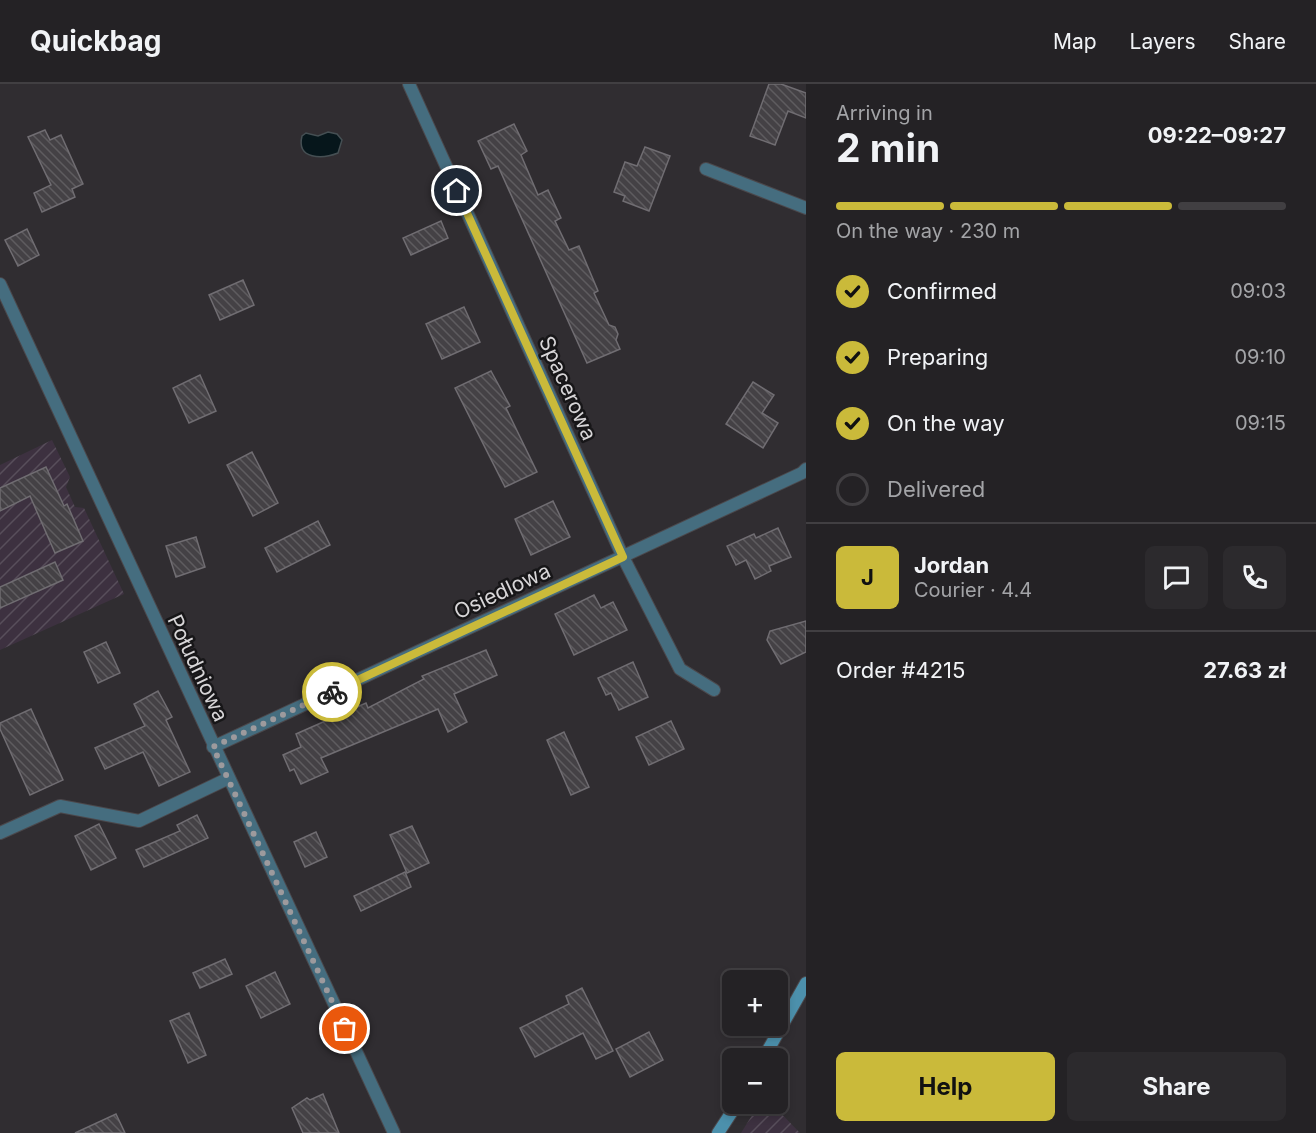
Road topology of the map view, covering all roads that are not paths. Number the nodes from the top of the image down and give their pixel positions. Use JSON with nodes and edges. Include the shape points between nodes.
{"nodes":[{"id":1,"x":409,"y":84,"type":"edge"},
{"id":2,"x":706,"y":169,"type":"dead end"},
{"id":3,"x":806,"y":208,"type":"edge"},
{"id":4,"x":0,"y":284,"type":"edge"},
{"id":5,"x":806,"y":469,"type":"edge"},
{"id":6,"x":623,"y":557,"type":"junction"},
{"id":7,"x":714,"y":690,"type":"dead end"},
{"id":8,"x":213,"y":747,"type":"junction"},
{"id":9,"x":227,"y":778,"type":"junction"},
{"id":10,"x":0,"y":833,"type":"edge"},
{"id":11,"x":806,"y":983,"type":"edge"},
{"id":12,"x":769,"y":1048,"type":"edge"},
{"id":13,"x":730,"y":1114,"type":"edge"},
{"id":14,"x":394,"y":1133,"type":"edge"},
{"id":15,"x":718,"y":1133,"type":"edge"}],
"edges":[{"from":1,"to":6,"type":"street","name":"Spacerowa"},
{"from":2,"to":3,"type":"street"},
{"from":4,"to":8,"type":"street","name":"Południowa"},
{"from":5,"to":6,"type":"street","name":"Osiedlowa"},
{"from":6,"to":7,"type":"street","name":"Spacerowa","via":[[680,669]]},
{"from":6,"to":8,"type":"street","name":"Osiedlowa"},
{"from":8,"to":9,"type":"street","name":"Południowa"},
{"from":9,"to":10,"type":"street","via":[[139,821],[60,806]]},
{"from":9,"to":14,"type":"street","name":"Południowa"},
{"from":11,"to":12,"type":"street"},
{"from":13,"to":15,"type":"street"}]}
